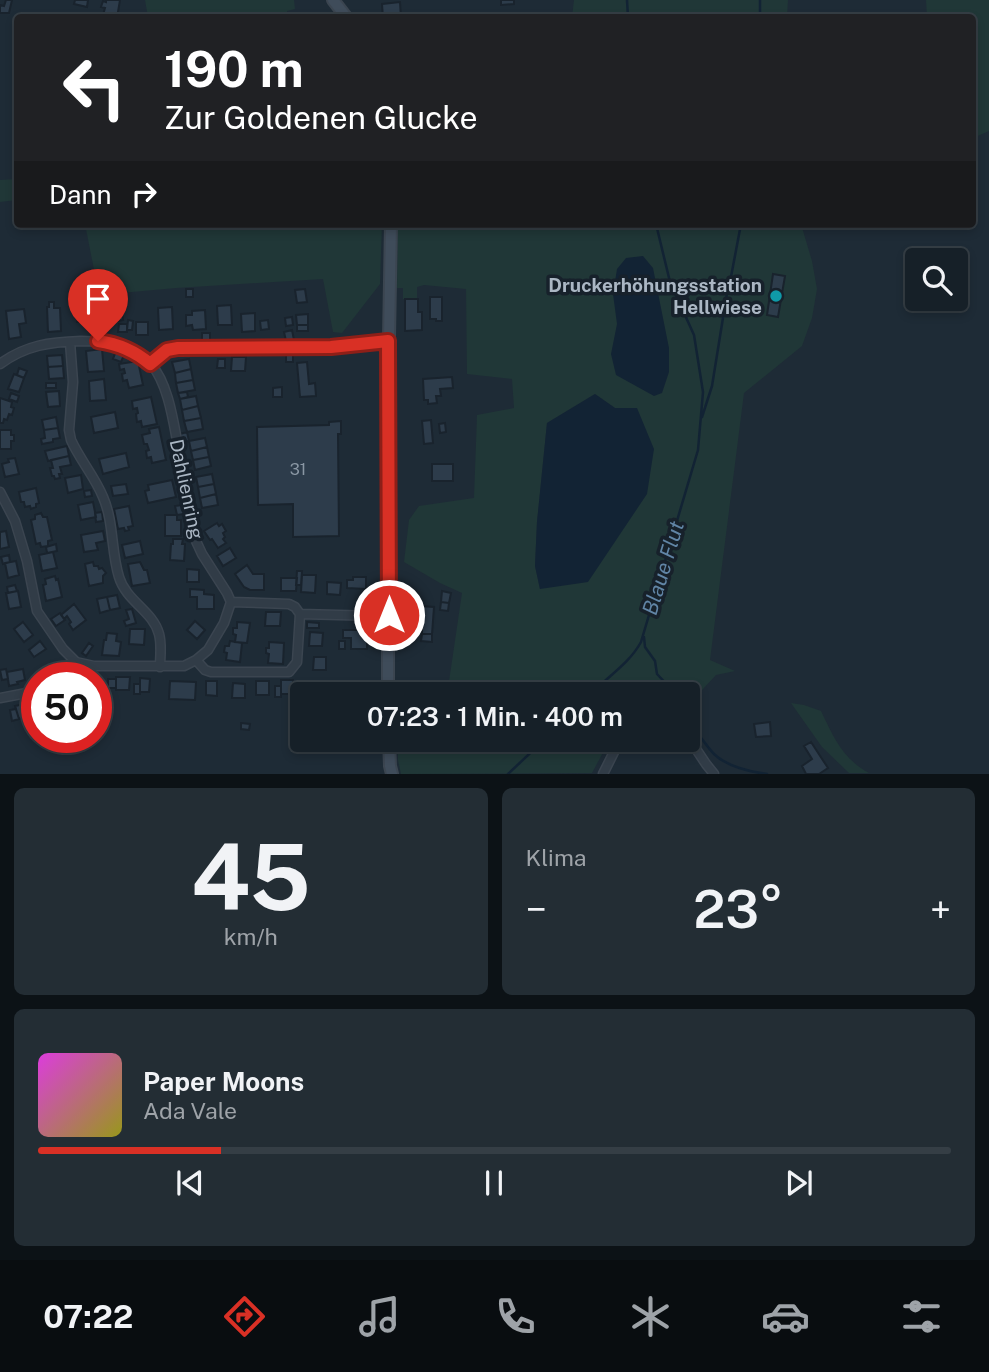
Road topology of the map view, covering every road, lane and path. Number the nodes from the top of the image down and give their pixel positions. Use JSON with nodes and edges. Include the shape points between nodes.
{"nodes":[{"id":1,"x":333,"y":0,"type":"edge"},
{"id":2,"x":344,"y":14,"type":"edge"},
{"id":3,"x":391,"y":228,"type":"edge"},
{"id":4,"x":388,"y":341,"type":"junction"},
{"id":5,"x":70,"y":342,"type":"junction"},
{"id":6,"x":0,"y":364,"type":"edge"},
{"id":7,"x":150,"y":364,"type":"junction"},
{"id":8,"x":0,"y":492,"type":"edge"},
{"id":9,"x":231,"y":602,"type":"junction"},
{"id":10,"x":300,"y":614,"type":"junction"},
{"id":11,"x":377,"y":616,"type":"dead end"},
{"id":12,"x":196,"y":660,"type":"junction"},
{"id":13,"x":76,"y":662,"type":"edge"},
{"id":14,"x":112,"y":666,"type":"edge"},
{"id":15,"x":160,"y":667,"type":"junction"},
{"id":16,"x":388,"y":682,"type":"edge"},
{"id":17,"x":21,"y":694,"type":"edge"},
{"id":18,"x":0,"y":698,"type":"edge"},
{"id":19,"x":389,"y":752,"type":"edge"},
{"id":20,"x":614,"y":752,"type":"edge"},
{"id":21,"x":698,"y":752,"type":"edge"},
{"id":22,"x":392,"y":774,"type":"edge"},
{"id":23,"x":603,"y":774,"type":"edge"},
{"id":24,"x":715,"y":774,"type":"edge"}],
"edges":[{"from":1,"to":2,"type":"main road"},
{"from":3,"to":4,"type":"main road"},
{"from":4,"to":7,"type":"street","via":[[331,347],[178,348],[167,350]]},
{"from":4,"to":16,"type":"main road"},
{"from":5,"to":6,"type":"street","via":[[31,347]]},
{"from":5,"to":7,"type":"street","via":[[113,343]]},
{"from":5,"to":15,"type":"street","via":[[71,440],[104,498],[123,587],[159,633]]},
{"from":7,"to":9,"type":"street","name":"Dahlienring","via":[[164,388],[197,541]]},
{"from":8,"to":13,"type":"street","via":[[15,521],[37,611]]},
{"from":9,"to":10,"type":"street","via":[[289,604]]},
{"from":9,"to":12,"type":"street","via":[[208,650]]},
{"from":10,"to":11,"type":"street"},
{"from":10,"to":12,"type":"street","via":[[297,662],[289,672],[211,672]]},
{"from":12,"to":15,"type":"street","via":[[184,666]]},
{"from":14,"to":15,"type":"street"},
{"from":17,"to":18,"type":"street"},
{"from":19,"to":22,"type":"main road"},
{"from":20,"to":23,"type":"street"},
{"from":21,"to":24,"type":"street"}]}
